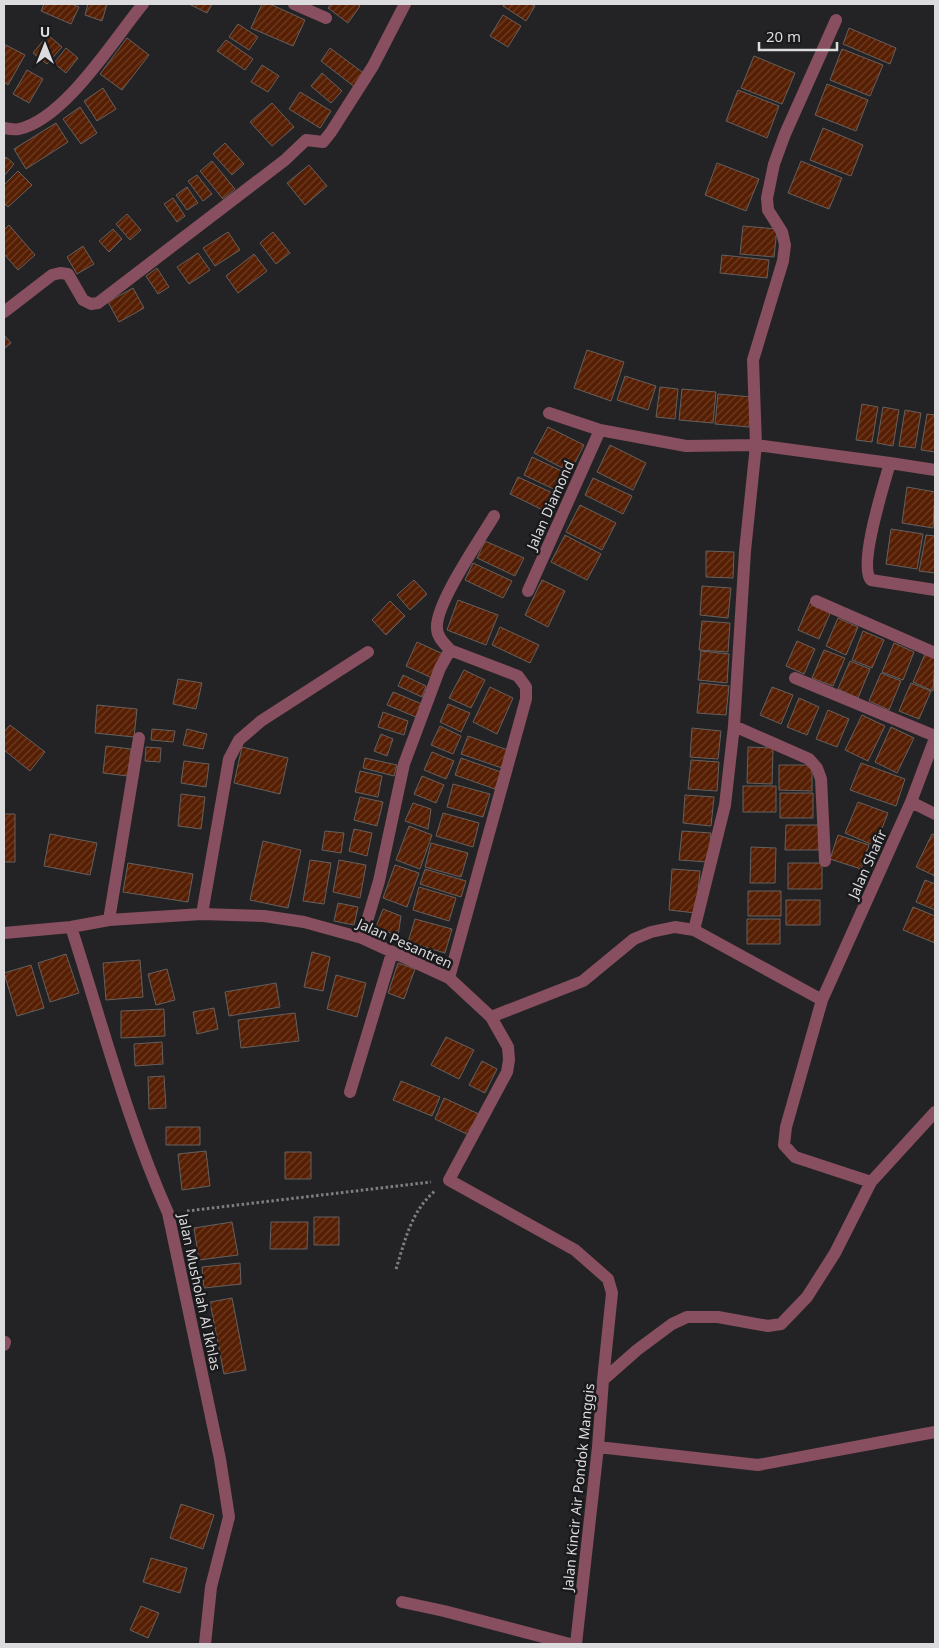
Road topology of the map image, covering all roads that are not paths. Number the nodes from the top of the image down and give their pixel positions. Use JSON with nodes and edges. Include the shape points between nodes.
{"nodes":[{"id":1,"x":144,"y":4,"type":"edge"},
{"id":2,"x":294,"y":4,"type":"edge"},
{"id":3,"x":405,"y":4,"type":"edge"},
{"id":4,"x":326,"y":18,"type":"dead end"},
{"id":5,"x":836,"y":20,"type":"dead end"},
{"id":6,"x":4,"y":128,"type":"edge"},
{"id":7,"x":4,"y":312,"type":"edge"},
{"id":8,"x":549,"y":412,"type":"dead end"},
{"id":9,"x":600,"y":430,"type":"junction"},
{"id":10,"x":756,"y":445,"type":"junction"},
{"id":11,"x":890,"y":464,"type":"junction"},
{"id":12,"x":935,"y":470,"type":"edge"},
{"id":13,"x":494,"y":516,"type":"dead end"},
{"id":14,"x":935,"y":590,"type":"edge"},
{"id":15,"x":528,"y":591,"type":"dead end"},
{"id":16,"x":816,"y":601,"type":"dead end"},
{"id":17,"x":450,"y":650,"type":"junction"},
{"id":18,"x":368,"y":652,"type":"dead end"},
{"id":19,"x":935,"y":653,"type":"edge"},
{"id":20,"x":795,"y":678,"type":"dead end"},
{"id":21,"x":734,"y":726,"type":"junction"},
{"id":22,"x":935,"y":737,"type":"edge"},
{"id":23,"x":139,"y":738,"type":"dead end"},
{"id":24,"x":912,"y":802,"type":"junction"},
{"id":25,"x":935,"y":814,"type":"edge"},
{"id":26,"x":825,"y":861,"type":"dead end"},
{"id":27,"x":202,"y":914,"type":"junction"},
{"id":28,"x":109,"y":920,"type":"junction"},
{"id":29,"x":71,"y":927,"type":"junction"},
{"id":30,"x":694,"y":930,"type":"junction"},
{"id":31,"x":4,"y":933,"type":"edge"},
{"id":32,"x":362,"y":938,"type":"junction"},
{"id":33,"x":392,"y":953,"type":"junction"},
{"id":34,"x":449,"y":978,"type":"junction"},
{"id":35,"x":822,"y":1000,"type":"junction"},
{"id":36,"x":491,"y":1017,"type":"junction"},
{"id":37,"x":350,"y":1092,"type":"dead end"},
{"id":38,"x":935,"y":1112,"type":"edge"},
{"id":39,"x":871,"y":1182,"type":"junction"},
{"id":40,"x":603,"y":1380,"type":"junction"},
{"id":41,"x":935,"y":1432,"type":"edge"},
{"id":42,"x":598,"y":1447,"type":"junction"},
{"id":43,"x":402,"y":1602,"type":"dead end"},
{"id":44,"x":205,"y":1644,"type":"edge"},
{"id":45,"x":570,"y":1644,"type":"edge"},
{"id":46,"x":576,"y":1644,"type":"edge"}],
"edges":[{"from":1,"to":6,"type":"street","via":[[69,98],[46,116],[20,129]]},
{"from":2,"to":4,"type":"street"},
{"from":3,"to":7,"type":"street","via":[[373,66],[323,142],[306,140],[286,160],[98,302],[91,304],[83,300],[68,274],[60,272]]},
{"from":5,"to":10,"type":"street","via":[[785,134],[767,198],[768,210],[782,232],[785,245],[753,360]]},
{"from":8,"to":9,"type":"street"},
{"from":9,"to":10,"type":"street","via":[[686,446]]},
{"from":9,"to":15,"type":"street","name":"Jalan Diamond"},
{"from":10,"to":11,"type":"street"},
{"from":10,"to":21,"type":"street","via":[[745,551]]},
{"from":11,"to":12,"type":"street"},
{"from":11,"to":14,"type":"street","via":[[872,529],[867,576],[871,580]]},
{"from":13,"to":17,"type":"street","via":[[461,570],[437,622],[439,638]]},
{"from":16,"to":19,"type":"street"},
{"from":17,"to":32,"type":"street","via":[[440,668],[404,764],[379,881]]},
{"from":17,"to":34,"type":"street","via":[[518,676],[526,687],[526,699]]},
{"from":18,"to":27,"type":"street","via":[[261,721],[239,740],[229,759]]},
{"from":20,"to":22,"type":"street"},
{"from":21,"to":26,"type":"street","via":[[809,759],[817,768],[821,779]]},
{"from":21,"to":30,"type":"street","via":[[725,805]]},
{"from":22,"to":24,"type":"street","name":"Jalan Shafir"},
{"from":23,"to":28,"type":"street"},
{"from":24,"to":25,"type":"street"},
{"from":24,"to":35,"type":"street","name":"Jalan Shafir"},
{"from":27,"to":28,"type":"street","name":"Jalan Pesantren"},
{"from":27,"to":32,"type":"street","name":"Jalan Pesantren","via":[[264,916]]},
{"from":28,"to":29,"type":"street","name":"Jalan Pesantren"},
{"from":29,"to":31,"type":"street","name":"Jalan Pesantren"},
{"from":29,"to":44,"type":"street","name":"Jalan Musholah Al Ikhlas","via":[[116,1074],[168,1213],[220,1459],[228,1517],[211,1587]]},
{"from":30,"to":35,"type":"street"},
{"from":30,"to":36,"type":"street","via":[[675,928],[651,932],[634,940],[583,981]]},
{"from":32,"to":33,"type":"street","name":"Jalan Pesantren"},
{"from":33,"to":34,"type":"street","name":"Jalan Pesantren"},
{"from":33,"to":37,"type":"street"},
{"from":34,"to":36,"type":"street","name":"Jalan Pesantren"},
{"from":35,"to":39,"type":"street","via":[[786,1127],[784,1145],[795,1157]]},
{"from":36,"to":40,"type":"street","name":"Jalan Pesantren","via":[[508,1047],[507,1072],[450,1180],[575,1250],[608,1278],[612,1293]]},
{"from":38,"to":39,"type":"street"},
{"from":39,"to":40,"type":"street","name":"Jalan Kincir Air Pondok Manggis","via":[[812,1290],[781,1324],[768,1326],[718,1317],[687,1317],[637,1350]]},
{"from":40,"to":42,"type":"street","name":"Jalan Kincir Air Pondok Manggis"},
{"from":41,"to":42,"type":"street","via":[[758,1465]]},
{"from":42,"to":46,"type":"street","name":"Jalan Kincir Air Pondok Manggis"},
{"from":43,"to":45,"type":"street"}]}
